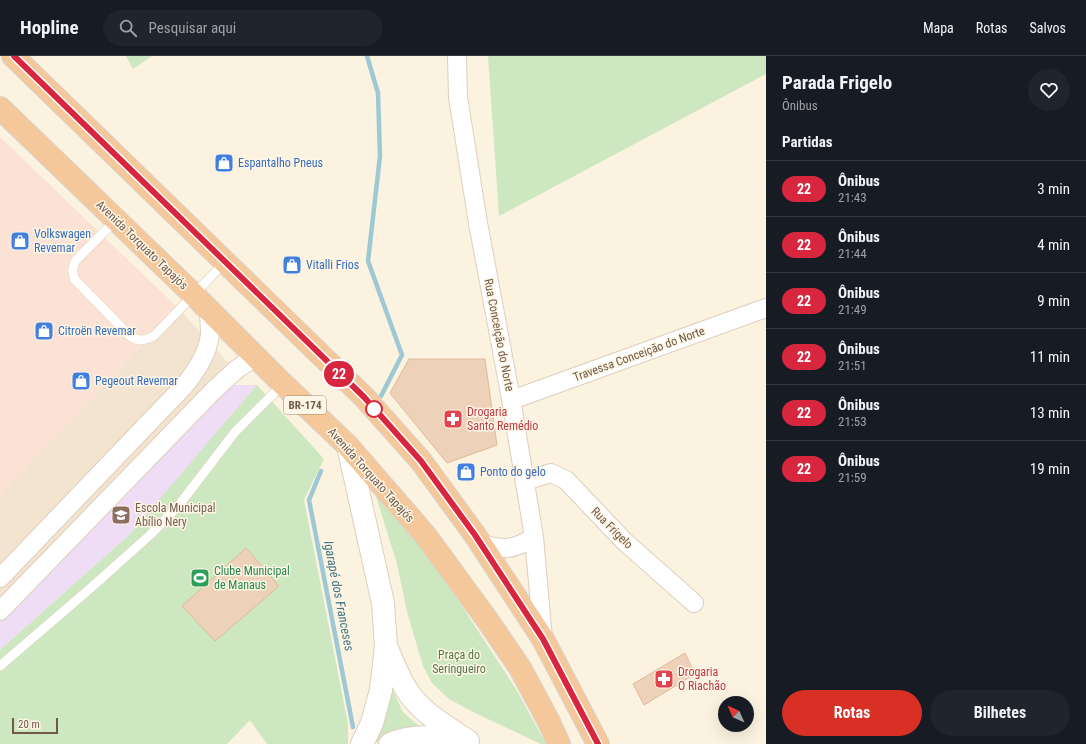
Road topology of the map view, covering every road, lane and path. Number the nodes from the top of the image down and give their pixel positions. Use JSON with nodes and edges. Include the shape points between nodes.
{"nodes":[{"id":1,"x":14,"y":56,"type":"edge"},
{"id":2,"x":457,"y":56,"type":"edge"},
{"id":3,"x":4,"y":117,"type":"edge"},
{"id":4,"x":116,"y":220,"type":"junction"},
{"id":5,"x":225,"y":262,"type":"junction"},
{"id":6,"x":201,"y":302,"type":"junction"},
{"id":7,"x":766,"y":308,"type":"edge"},
{"id":8,"x":256,"y":356,"type":"junction"},
{"id":9,"x":282,"y":384,"type":"junction"},
{"id":10,"x":511,"y":399,"type":"junction"},
{"id":11,"x":348,"y":446,"type":"junction"},
{"id":12,"x":114,"y":459,"type":"junction"},
{"id":13,"x":132,"y":475,"type":"junction"},
{"id":14,"x":525,"y":481,"type":"junction"},
{"id":15,"x":534,"y":537,"type":"junction"},
{"id":16,"x":480,"y":544,"type":"junction"},
{"id":17,"x":0,"y":578,"type":"edge"},
{"id":18,"x":694,"y":603,"type":"dead end"},
{"id":19,"x":2,"y":605,"type":"edge"},
{"id":20,"x":543,"y":639,"type":"junction"},
{"id":21,"x":386,"y":646,"type":"junction"},
{"id":22,"x":0,"y":666,"type":"edge"},
{"id":23,"x":474,"y":742,"type":"edge"},
{"id":24,"x":393,"y":743,"type":"edge"},
{"id":25,"x":362,"y":744,"type":"edge"},
{"id":26,"x":559,"y":744,"type":"edge"},
{"id":27,"x":598,"y":744,"type":"edge"}],
"edges":[{"from":1,"to":5,"type":"highway"},
{"from":2,"to":10,"type":"street","name":"Rua Conceição do Norte","via":[[458,97],[478,223]]},
{"from":3,"to":4,"type":"highway","name":"Avenida Torquato Tapajós","number":"BR-174"},
{"from":4,"to":6,"type":"highway","name":"Avenida Torquato Tapajós","number":"BR-174"},
{"from":4,"to":6,"type":"lane","via":[[76,260],[72,273],[75,280],[131,337],[146,340]]},
{"from":5,"to":6,"type":"lane"},
{"from":5,"to":16,"type":"highway","via":[[364,397],[421,461]]},
{"from":6,"to":8,"type":"highway","name":"Avenida Torquato Tapajós","number":"BR-174"},
{"from":6,"to":12,"type":"street","via":[[210,335],[205,354],[196,372]]},
{"from":7,"to":10,"type":"street","name":"Travessa Conceição do Norte"},
{"from":8,"to":9,"type":"highway","name":"Avenida Torquato Tapajós","number":"BR-174"},
{"from":8,"to":13,"type":"street","via":[[214,390]]},
{"from":9,"to":11,"type":"highway","name":"Avenida Torquato Tapajós","number":"BR-174"},
{"from":9,"to":22,"type":"lane","via":[[235,432],[179,505],[150,535]]},
{"from":10,"to":14,"type":"street","name":"Rua Conceição do Norte"},
{"from":11,"to":21,"type":"street","via":[[383,603]]},
{"from":11,"to":26,"type":"highway","name":"Avenida Torquato Tapajós","number":"BR-174","via":[[426,536],[488,621],[520,668]]},
{"from":12,"to":13,"type":"street"},
{"from":12,"to":17,"type":"street"},
{"from":13,"to":19,"type":"street"},
{"from":14,"to":15,"type":"street","name":"Rua Conceição do Norte"},
{"from":14,"to":18,"type":"street","name":"Rua Frigelo","via":[[551,473],[566,480],[624,541]]},
{"from":15,"to":16,"type":"street","via":[[515,547],[503,549]]},
{"from":15,"to":20,"type":"street","name":"Rua Conceição do Norte"},
{"from":16,"to":20,"type":"highway"},
{"from":20,"to":27,"type":"highway"},
{"from":21,"to":23,"type":"street","via":[[409,694],[426,711]]},
{"from":21,"to":25,"type":"street","via":[[381,690],[372,723]]},
{"from":23,"to":24,"type":"street","via":[[432,736]]}]}
